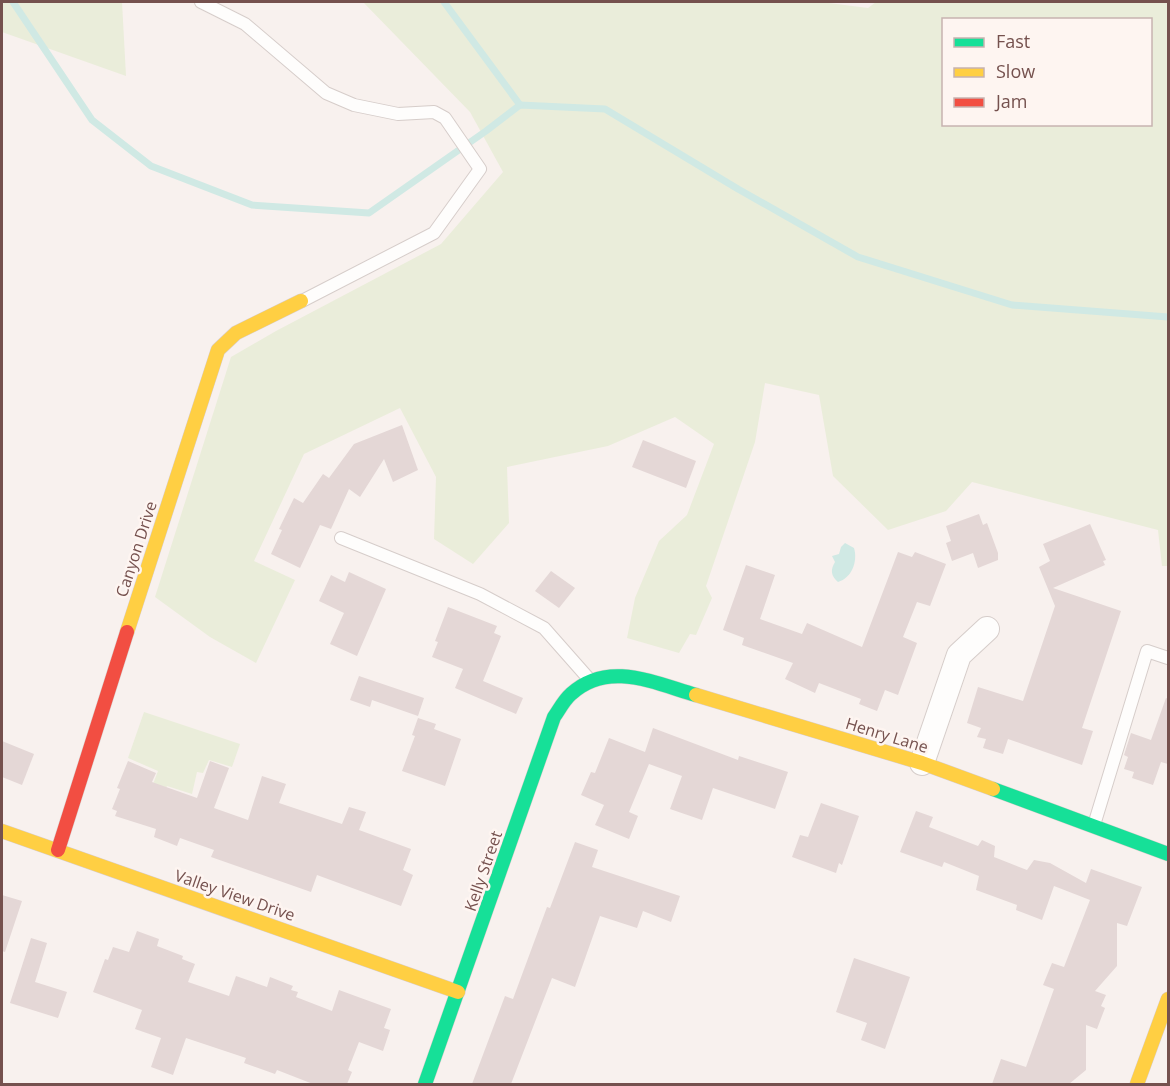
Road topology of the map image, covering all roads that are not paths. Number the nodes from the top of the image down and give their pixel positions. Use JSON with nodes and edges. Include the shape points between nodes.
{"nodes":[{"id":1,"x":201,"y":2,"type":"edge"},
{"id":2,"x":301,"y":301,"type":"joint"},
{"id":3,"x":341,"y":538,"type":"dead end"},
{"id":4,"x":987,"y":629,"type":"dead end"},
{"id":5,"x":1168,"y":658,"type":"edge"},
{"id":6,"x":590,"y":680,"type":"junction"},
{"id":7,"x":922,"y":763,"type":"junction"},
{"id":8,"x":1094,"y":826,"type":"junction"},
{"id":9,"x":2,"y":831,"type":"edge"},
{"id":10,"x":57,"y":850,"type":"junction"},
{"id":11,"x":1168,"y":854,"type":"edge"},
{"id":12,"x":458,"y":992,"type":"junction"},
{"id":13,"x":1168,"y":999,"type":"edge"},
{"id":14,"x":425,"y":1084,"type":"edge"},
{"id":15,"x":1137,"y":1084,"type":"edge"}],
"edges":[{"from":1,"to":2,"type":"lane","via":[[245,24],[326,93],[354,105],[398,114],[434,112],[446,118],[480,169],[434,233]]},
{"from":2,"to":10,"type":"street","name":"Canyon Drive","via":[[237,333],[218,350]]},
{"from":3,"to":6,"type":"lane","via":[[480,594],[544,628]]},
{"from":4,"to":7,"type":"street","via":[[959,655]]},
{"from":5,"to":8,"type":"lane","via":[[1147,651]]},
{"from":6,"to":7,"type":"street","name":"Henry Lane","via":[[635,676]]},
{"from":6,"to":12,"type":"street","name":"Kelly Street","via":[[569,695],[554,717]]},
{"from":7,"to":8,"type":"street","name":"Henry Lane"},
{"from":8,"to":11,"type":"street","name":"Henry Lane"},
{"from":9,"to":10,"type":"street","name":"Valley View Drive"},
{"from":10,"to":12,"type":"street","name":"Valley View Drive"},
{"from":12,"to":14,"type":"street","name":"Kelly Street"},
{"from":13,"to":15,"type":"street"}]}
